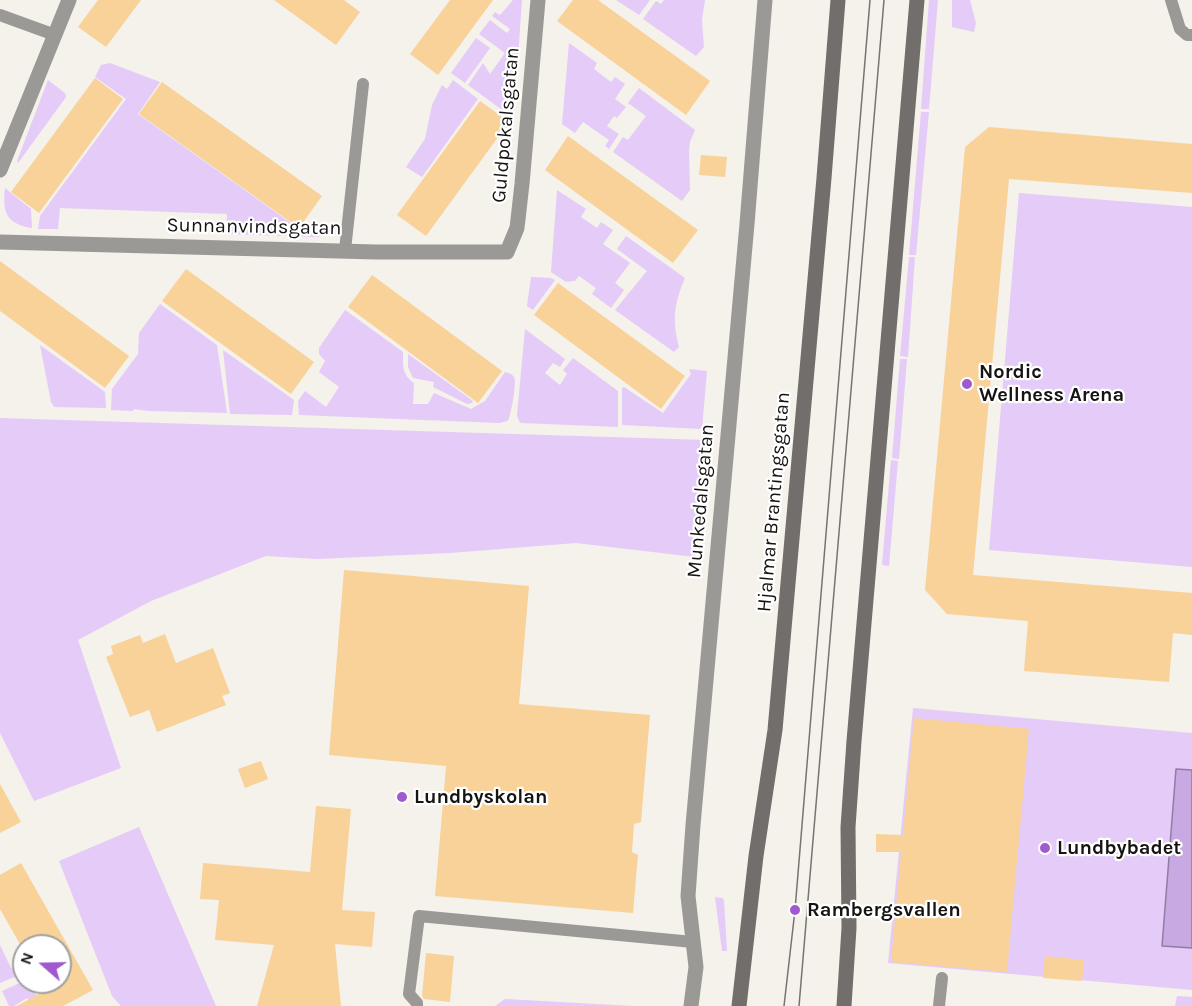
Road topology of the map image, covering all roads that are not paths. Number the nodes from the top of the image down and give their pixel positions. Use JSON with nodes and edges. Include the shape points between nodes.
{"nodes":[{"id":1,"x":69,"y":0,"type":"edge"},
{"id":2,"x":538,"y":0,"type":"edge"},
{"id":3,"x":765,"y":0,"type":"edge"},
{"id":4,"x":837,"y":0,"type":"edge"},
{"id":5,"x":917,"y":0,"type":"edge"},
{"id":6,"x":1172,"y":6,"type":"edge"},
{"id":7,"x":0,"y":15,"type":"edge"},
{"id":8,"x":55,"y":35,"type":"junction"},
{"id":9,"x":1192,"y":35,"type":"edge"},
{"id":10,"x":363,"y":84,"type":"dead end"},
{"id":11,"x":0,"y":170,"type":"edge"},
{"id":12,"x":0,"y":242,"type":"edge"},
{"id":13,"x":345,"y":250,"type":"junction"},
{"id":14,"x":507,"y":252,"type":"joint"},
{"id":15,"x":693,"y":942,"type":"junction"},
{"id":16,"x":942,"y":978,"type":"dead end"},
{"id":17,"x":417,"y":1006,"type":"edge"},
{"id":18,"x":691,"y":1006,"type":"edge"},
{"id":19,"x":739,"y":1006,"type":"edge"},
{"id":20,"x":844,"y":1006,"type":"edge"},
{"id":21,"x":939,"y":1006,"type":"edge"}],
"edges":[{"from":1,"to":8,"type":"street"},
{"from":2,"to":14,"type":"street","name":"Guldpokalsgatan","via":[[517,228]]},
{"from":3,"to":15,"type":"street","name":"Munkedalsgatan","via":[[693,825],[688,896]]},
{"from":4,"to":19,"type":"main road","name":"Hjalmar Brantingsgatan","via":[[775,730]]},
{"from":5,"to":20,"type":"main road","via":[[854,741]]},
{"from":6,"to":9,"type":"lane","via":[[1180,29]]},
{"from":7,"to":8,"type":"lane"},
{"from":8,"to":11,"type":"street"},
{"from":10,"to":13,"type":"lane"},
{"from":12,"to":13,"type":"street","name":"Sunnanvindsgatan"},
{"from":13,"to":14,"type":"street","name":"Sunnanvindsgatan"},
{"from":15,"to":17,"type":"lane","via":[[419,916],[409,994]]},
{"from":15,"to":18,"type":"street","name":"Munkedalsgatan","via":[[696,967]]},
{"from":16,"to":21,"type":"lane"}]}
